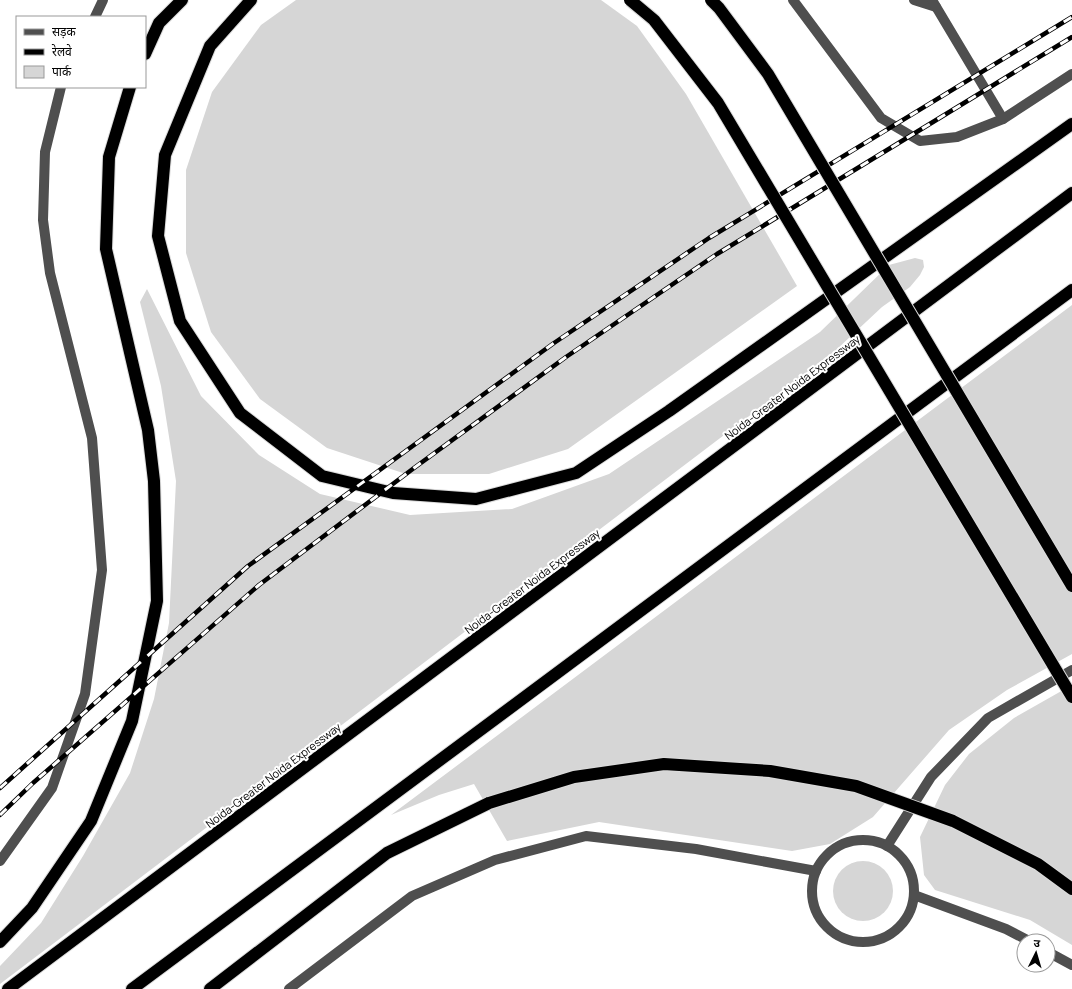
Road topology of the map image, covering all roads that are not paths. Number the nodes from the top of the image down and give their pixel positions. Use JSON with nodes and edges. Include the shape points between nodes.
{"nodes":[{"id":1,"x":104,"y":0,"type":"edge"},
{"id":2,"x":182,"y":0,"type":"edge"},
{"id":3,"x":251,"y":0,"type":"edge"},
{"id":4,"x":630,"y":0,"type":"edge"},
{"id":5,"x":711,"y":0,"type":"edge"},
{"id":6,"x":793,"y":0,"type":"edge"},
{"id":7,"x":914,"y":0,"type":"edge"},
{"id":8,"x":934,"y":3,"type":"edge"},
{"id":9,"x":96,"y":16,"type":"edge"},
{"id":10,"x":146,"y":52,"type":"edge"},
{"id":11,"x":1072,"y":74,"type":"edge"},
{"id":12,"x":61,"y":88,"type":"edge"},
{"id":13,"x":130,"y":88,"type":"edge"},
{"id":14,"x":1003,"y":119,"type":"junction"},
{"id":15,"x":1072,"y":124,"type":"edge"},
{"id":16,"x":1072,"y":194,"type":"edge"},
{"id":17,"x":1072,"y":290,"type":"edge"},
{"id":18,"x":1072,"y":586,"type":"edge"},
{"id":19,"x":1072,"y":670,"type":"edge"},
{"id":20,"x":1072,"y":696,"type":"edge"},
{"id":21,"x":886,"y":846,"type":"junction"},
{"id":22,"x":0,"y":861,"type":"edge"},
{"id":23,"x":816,"y":871,"type":"junction"},
{"id":24,"x":1072,"y":889,"type":"edge"},
{"id":25,"x":914,"y":895,"type":"junction"},
{"id":26,"x":1016,"y":934,"type":"edge"},
{"id":27,"x":0,"y":942,"type":"edge"},
{"id":28,"x":1056,"y":956,"type":"edge"},
{"id":29,"x":1072,"y":965,"type":"edge"},
{"id":30,"x":8,"y":989,"type":"edge"},
{"id":31,"x":132,"y":989,"type":"edge"},
{"id":32,"x":210,"y":989,"type":"edge"},
{"id":33,"x":289,"y":989,"type":"edge"}],
"edges":[{"from":1,"to":9,"type":"street"},
{"from":2,"to":10,"type":"highway","via":[[160,23]]},
{"from":3,"to":15,"type":"highway","via":[[210,46],[165,155],[158,236],[180,321],[240,414],[322,476],[393,493],[476,499],[576,473],[669,411]]},
{"from":4,"to":20,"type":"highway","bridge":true,"via":[[654,20],[718,103]]},
{"from":5,"to":18,"type":"highway","bridge":true,"via":[[768,74]]},
{"from":6,"to":14,"type":"street","via":[[881,118],[920,141],[957,138]]},
{"from":7,"to":8,"type":"street"},
{"from":8,"to":14,"type":"street"},
{"from":11,"to":14,"type":"street"},
{"from":12,"to":22,"type":"street","via":[[45,152],[43,220],[50,273],[92,438],[102,570],[85,694],[52,788]]},
{"from":13,"to":27,"type":"highway","via":[[109,157],[106,248],[148,430],[154,481],[157,601],[132,721],[91,821],[32,908]]},
{"from":16,"to":30,"type":"highway","name":"Noida-Greater Noida Expressway"},
{"from":17,"to":31,"type":"highway"},
{"from":19,"to":21,"type":"street","via":[[988,718],[931,777]]},
{"from":21,"to":23,"type":"street","via":[[871,841],[854,841],[838,846],[825,857]]},
{"from":21,"to":25,"type":"street","via":[[896,852],[907,867]]},
{"from":23,"to":25,"type":"street","via":[[812,888],[814,906],[822,921],[834,933],[850,940],[868,942],[885,937],[906,917]]},
{"from":23,"to":33,"type":"street","via":[[696,849],[586,836],[495,860],[412,896]]},
{"from":24,"to":32,"type":"highway","bridge":true,"via":[[1038,864],[952,821],[856,786],[770,771],[664,764],[574,777],[489,803],[387,853]]},
{"from":25,"to":26,"type":"street"},
{"from":28,"to":29,"type":"street"}]}
